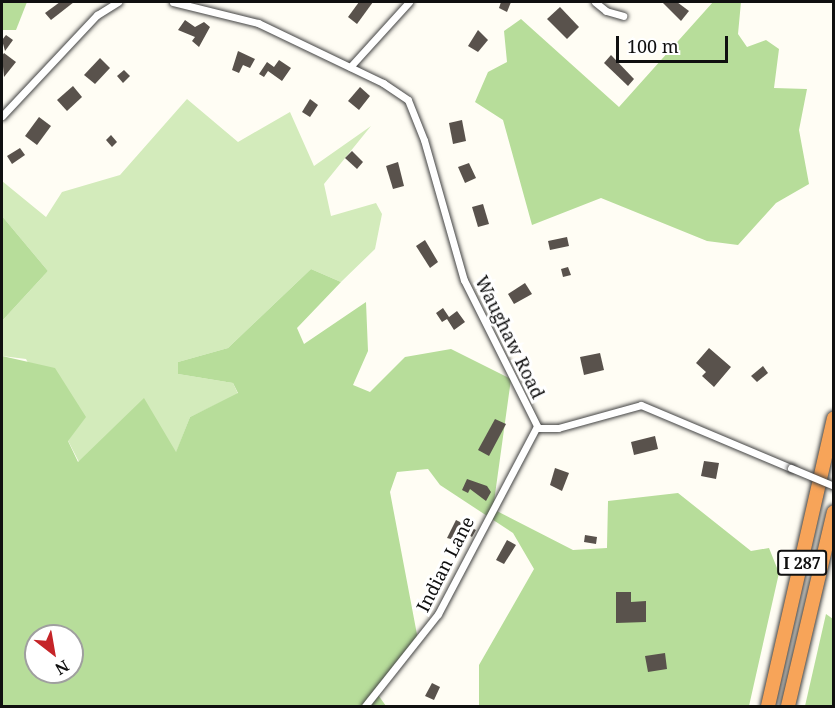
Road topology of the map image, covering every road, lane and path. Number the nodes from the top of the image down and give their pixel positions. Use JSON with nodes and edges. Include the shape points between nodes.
{"nodes":[{"id":1,"x":118,"y":2,"type":"edge"},
{"id":2,"x":173,"y":2,"type":"edge"},
{"id":3,"x":409,"y":2,"type":"edge"},
{"id":4,"x":595,"y":2,"type":"edge"},
{"id":5,"x":623,"y":16,"type":"dead end"},
{"id":6,"x":350,"y":67,"type":"junction"},
{"id":7,"x":2,"y":116,"type":"edge"},
{"id":8,"x":834,"y":418,"type":"edge"},
{"id":9,"x":537,"y":426,"type":"junction"},
{"id":10,"x":834,"y":486,"type":"edge"},
{"id":11,"x":834,"y":512,"type":"edge"},
{"id":12,"x":365,"y":706,"type":"edge"},
{"id":13,"x":768,"y":706,"type":"edge"},
{"id":14,"x":788,"y":706,"type":"edge"}],
"edges":[{"from":1,"to":7,"type":"street","via":[[97,15]]},
{"from":2,"to":6,"type":"street","name":"Waughaw Road","via":[[258,23]]},
{"from":3,"to":6,"type":"street"},
{"from":4,"to":5,"type":"street","via":[[606,11]]},
{"from":6,"to":9,"type":"street","name":"Waughaw Road","via":[[392,88],[413,108],[464,280]]},
{"from":8,"to":13,"type":"highway","number":"I 287"},
{"from":9,"to":10,"type":"street","name":"Waughaw Road","bridge":true,"via":[[558,428],[641,405]]},
{"from":9,"to":12,"type":"street","name":"Indian Lane","via":[[438,614]]},
{"from":11,"to":14,"type":"highway","number":"I 287"}]}
